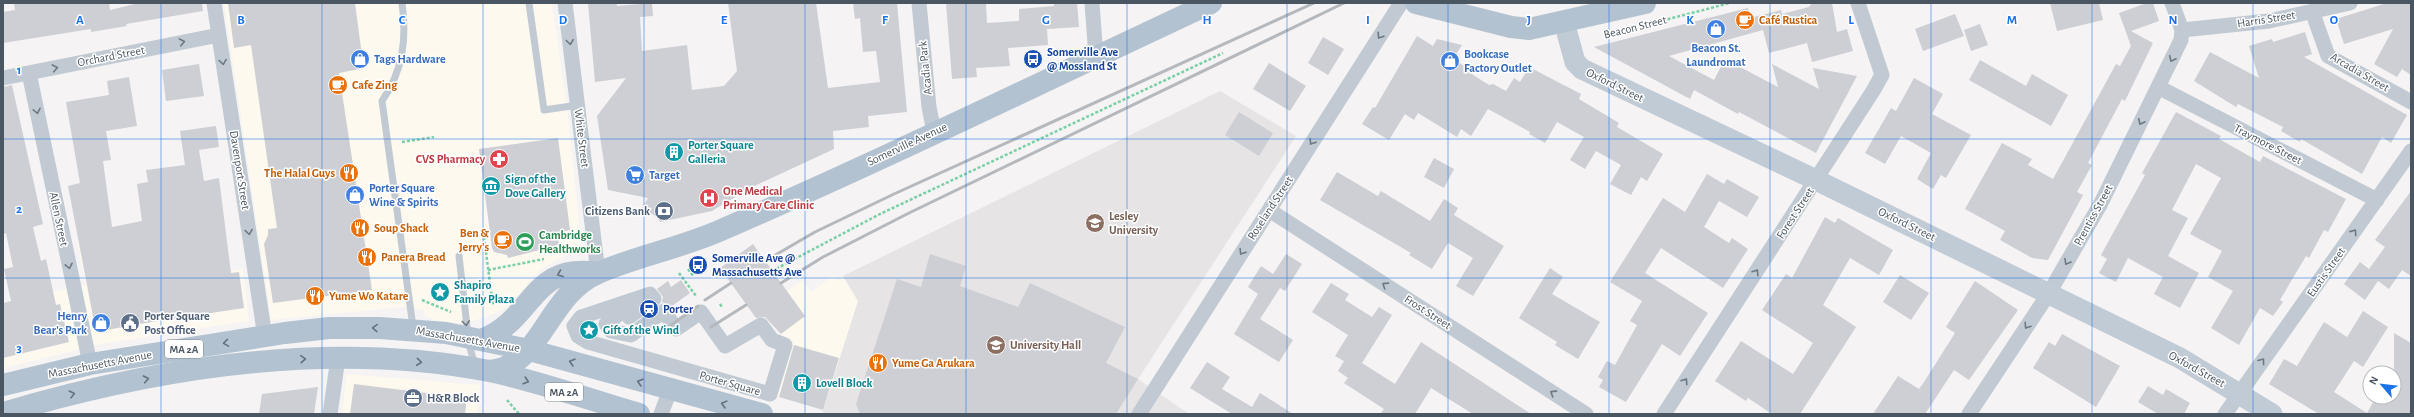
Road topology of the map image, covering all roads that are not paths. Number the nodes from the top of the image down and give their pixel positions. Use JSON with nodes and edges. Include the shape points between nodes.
{"nodes":[{"id":1,"x":214,"y":3,"type":"edge"},
{"id":2,"x":402,"y":3,"type":"edge"},
{"id":3,"x":529,"y":3,"type":"edge"},
{"id":4,"x":565,"y":3,"type":"edge"},
{"id":5,"x":919,"y":3,"type":"edge"},
{"id":6,"x":1092,"y":3,"type":"edge"},
{"id":7,"x":1401,"y":3,"type":"edge"},
{"id":8,"x":1416,"y":3,"type":"edge"},
{"id":9,"x":1645,"y":3,"type":"edge"},
{"id":10,"x":1858,"y":3,"type":"edge"},
{"id":11,"x":2172,"y":3,"type":"edge"},
{"id":12,"x":2350,"y":3,"type":"edge"},
{"id":13,"x":1205,"y":4,"type":"edge"},
{"id":14,"x":2312,"y":11,"type":"junction"},
{"id":15,"x":1564,"y":22,"type":"junction"},
{"id":16,"x":2182,"y":30,"type":"junction"},
{"id":17,"x":219,"y":35,"type":"junction"},
{"id":18,"x":1096,"y":57,"type":"junction"},
{"id":19,"x":29,"y":73,"type":"junction"},
{"id":20,"x":3,"y":78,"type":"edge"},
{"id":21,"x":2158,"y":87,"type":"junction"},
{"id":22,"x":577,"y":102,"type":"junction"},
{"id":23,"x":2411,"y":102,"type":"edge"},
{"id":24,"x":934,"y":132,"type":"junction"},
{"id":25,"x":2411,"y":151,"type":"edge"},
{"id":26,"x":1816,"y":180,"type":"junction"},
{"id":27,"x":2377,"y":200,"type":"junction"},
{"id":28,"x":1269,"y":210,"type":"junction"},
{"id":29,"x":459,"y":256,"type":"dead end"},
{"id":30,"x":598,"y":273,"type":"junction"},
{"id":31,"x":650,"y":294,"type":"joint"},
{"id":32,"x":2049,"y":294,"type":"junction"},
{"id":33,"x":413,"y":330,"type":"junction"},
{"id":34,"x":265,"y":337,"type":"junction"},
{"id":35,"x":475,"y":338,"type":"junction"},
{"id":36,"x":529,"y":350,"type":"junction"},
{"id":37,"x":338,"y":358,"type":"junction"},
{"id":38,"x":90,"y":364,"type":"junction"},
{"id":39,"x":482,"y":370,"type":"junction"},
{"id":40,"x":29,"y":378,"type":"junction"},
{"id":41,"x":3,"y":385,"type":"edge"},
{"id":42,"x":670,"y":390,"type":"junction"},
{"id":43,"x":2239,"y":392,"type":"junction"},
{"id":44,"x":38,"y":408,"type":"edge"},
{"id":45,"x":3,"y":413,"type":"edge"},
{"id":46,"x":330,"y":414,"type":"edge"},
{"id":47,"x":639,"y":414,"type":"edge"},
{"id":48,"x":662,"y":414,"type":"edge"},
{"id":49,"x":762,"y":414,"type":"edge"},
{"id":50,"x":1139,"y":414,"type":"edge"},
{"id":51,"x":1586,"y":414,"type":"edge"},
{"id":52,"x":1664,"y":414,"type":"edge"},
{"id":53,"x":1969,"y":414,"type":"edge"},
{"id":54,"x":2225,"y":414,"type":"edge"},
{"id":55,"x":2272,"y":414,"type":"edge"}],
"edges":[{"from":1,"to":17,"type":"street","name":"Davenport Street"},
{"from":2,"to":33,"type":"lane","via":[[405,35],[402,56],[392,85],[382,101]]},
{"from":3,"to":22,"type":"lane","via":[[544,110]]},
{"from":4,"to":22,"type":"street","name":"White Street","one_way":true},
{"from":5,"to":24,"type":"street","name":"Acadia Park","via":[[929,107]]},
{"from":6,"to":18,"type":"street"},
{"from":7,"to":28,"type":"street","name":"Roseland Street","one_way":true},
{"from":8,"to":15,"type":"main road","name":"Beacon Street","via":[[1520,29],[1533,29]]},
{"from":9,"to":15,"type":"main road","name":"Beacon Street"},
{"from":10,"to":26,"type":"street","name":"Forest Street","via":[[1882,75]]},
{"from":11,"to":16,"type":"street"},
{"from":12,"to":14,"type":"street","name":"Harris Street"},
{"from":13,"to":18,"type":"main road","name":"Somerville Avenue"},
{"from":14,"to":16,"type":"street","name":"Harris Street","via":[[2269,21]]},
{"from":14,"to":23,"type":"street","name":"Arcadia Street","via":[[2328,56]]},
{"from":15,"to":26,"type":"street","name":"Oxford Street","via":[[1575,62],[1582,69]]},
{"from":16,"to":21,"type":"street","name":"Prentiss Street","one_way":true,"via":[[2181,40]]},
{"from":19,"to":17,"type":"street","name":"Orchard Street","one_way":true},
{"from":17,"to":34,"type":"street","name":"Davenport Street","one_way":true},
{"from":18,"to":24,"type":"main road","name":"Somerville Avenue"},
{"from":19,"to":20,"type":"street","name":"Orchard Street"},
{"from":19,"to":38,"type":"street","name":"Allen Street","one_way":true},
{"from":21,"to":27,"type":"street","name":"Traymore Street"},
{"from":21,"to":32,"type":"street","name":"Prentiss Street","one_way":true,"via":[[2100,205]]},
{"from":22,"to":30,"type":"street","name":"White Street"},
{"from":24,"to":30,"type":"main road","name":"Somerville Avenue","via":[[712,234]]},
{"from":25,"to":27,"type":"street","name":"Eustis Street"},
{"from":26,"to":32,"type":"street","name":"Oxford Street"},
{"from":52,"to":26,"type":"street","name":"Forest Street","one_way":true},
{"from":43,"to":27,"type":"street","name":"Eustis Street","one_way":true,"via":[[2310,297]]},
{"from":28,"to":50,"type":"street","name":"Roseland Street","one_way":true},
{"from":51,"to":28,"type":"street","name":"Frost Street","one_way":true},
{"from":29,"to":35,"type":"lane","one_way":true},
{"from":30,"to":35,"type":"main road","name":"Somerville Avenue","one_way":true,"via":[[572,270],[554,277],[542,286],[508,324]]},
{"from":30,"to":36,"type":"main road","name":"Somerville Avenue","via":[[579,285],[563,300]]},
{"from":31,"to":31,"type":"street","name":"Porter Square","via":[[581,317],[574,326],[576,334],[585,342],[770,394],[785,345],[772,340],[760,325],[726,346],[701,312],[676,329],[664,312],[631,334],[611,331],[606,324],[624,310],[629,317],[654,299]]},
{"from":32,"to":43,"type":"street","name":"Oxford Street","via":[[2180,358]]},
{"from":32,"to":53,"type":"street","name":"Prentiss Street","one_way":true},
{"from":33,"to":34,"type":"main road","name":"Massachusetts Avenue","number":"MA 2A","one_way":true,"via":[[334,328]]},
{"from":33,"to":35,"type":"main road","name":"Massachusetts Avenue","number":"MA 2A"},
{"from":34,"to":38,"type":"main road","name":"Massachusetts Avenue","number":"MA 2A","one_way":true},
{"from":35,"to":36,"type":"main road","name":"Massachusetts Avenue","number":"MA 2A"},
{"from":35,"to":39,"type":"lane"},
{"from":36,"to":39,"type":"main road","name":"Somerville Avenue","via":[[510,367]]},
{"from":42,"to":36,"type":"main road","name":"Massachusetts Avenue","number":"MA 2A","one_way":true},
{"from":37,"to":39,"type":"main road","name":"Massachusetts Avenue","number":"MA 2A","one_way":true,"via":[[412,362]]},
{"from":44,"to":37,"type":"main road","name":"Massachusetts Avenue","number":"MA 2A","one_way":true,"via":[[108,386],[190,371],[269,361]]},
{"from":37,"to":46,"type":"street"},
{"from":38,"to":40,"type":"main road","name":"Massachusetts Avenue","number":"MA 2A"},
{"from":39,"to":47,"type":"main road","name":"Massachusetts Avenue","number":"MA 2A","one_way":true},
{"from":40,"to":41,"type":"main road","name":"Massachusetts Avenue","number":"MA 2A"},
{"from":40,"to":44,"type":"street"},
{"from":42,"to":48,"type":"street"},
{"from":49,"to":42,"type":"main road","name":"Massachusetts Avenue","number":"MA 2A","one_way":true},
{"from":43,"to":54,"type":"street","name":"Eustis Street"},
{"from":43,"to":55,"type":"street","name":"Oxford Street"},
{"from":44,"to":45,"type":"main road","name":"Massachusetts Avenue","number":"MA 2A"}]}
